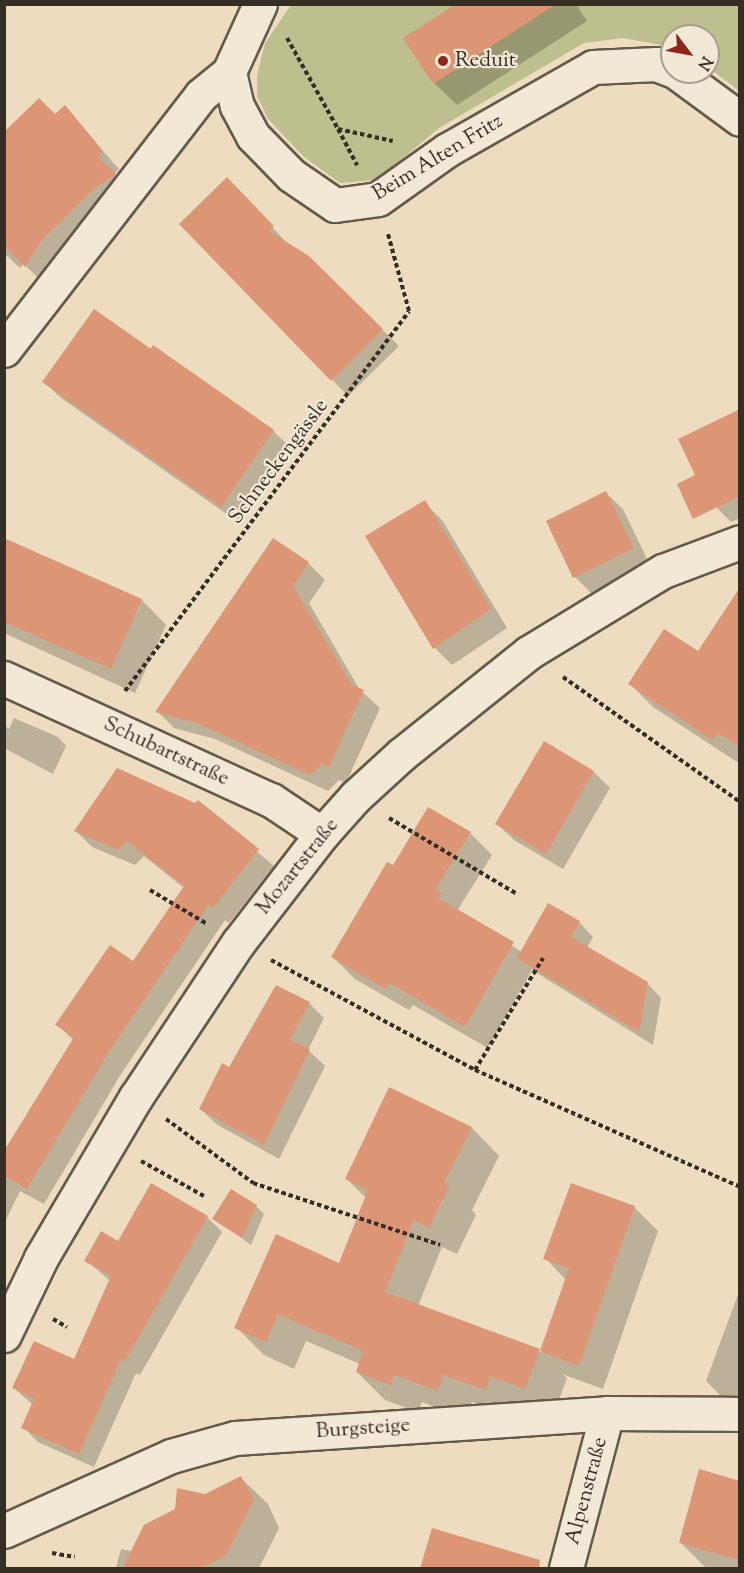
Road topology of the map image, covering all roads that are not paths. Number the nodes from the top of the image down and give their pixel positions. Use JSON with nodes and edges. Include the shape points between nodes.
{"nodes":[{"id":1,"x":260,"y":4,"type":"edge"},
{"id":2,"x":660,"y":66,"type":"edge"},
{"id":3,"x":229,"y":72,"type":"junction"},
{"id":4,"x":692,"y":84,"type":"edge"},
{"id":5,"x":740,"y":119,"type":"edge"},
{"id":6,"x":4,"y":350,"type":"edge"},
{"id":7,"x":740,"y":542,"type":"edge"},
{"id":8,"x":4,"y":678,"type":"edge"},
{"id":9,"x":322,"y":834,"type":"junction"},
{"id":10,"x":4,"y":1335,"type":"edge"},
{"id":11,"x":607,"y":1413,"type":"junction"},
{"id":12,"x":740,"y":1414,"type":"edge"},
{"id":13,"x":4,"y":1530,"type":"edge"},
{"id":14,"x":566,"y":1569,"type":"edge"}],
"edges":[{"from":1,"to":3,"type":"street"},
{"from":2,"to":3,"type":"street","name":"Beim Alten Fritz","via":[[593,68],[447,150],[378,199],[335,205],[291,175],[253,136],[237,106]]},
{"from":3,"to":6,"type":"street","via":[[201,95]]},
{"from":4,"to":5,"type":"street","name":"Beim Alten Fritz"},
{"from":7,"to":9,"type":"street","name":"Mozartstraße","via":[[663,571],[528,653],[402,754]]},
{"from":8,"to":9,"type":"street","name":"Schubartstraße","via":[[271,800]]},
{"from":9,"to":10,"type":"street","name":"Mozartstraße","via":[[238,943],[136,1097],[41,1258]]},
{"from":11,"to":12,"type":"street","name":"Burgsteige"},
{"from":11,"to":13,"type":"street","name":"Burgsteige","via":[[235,1438],[171,1456]]},
{"from":11,"to":14,"type":"street","name":"Alpenstraße"}]}
